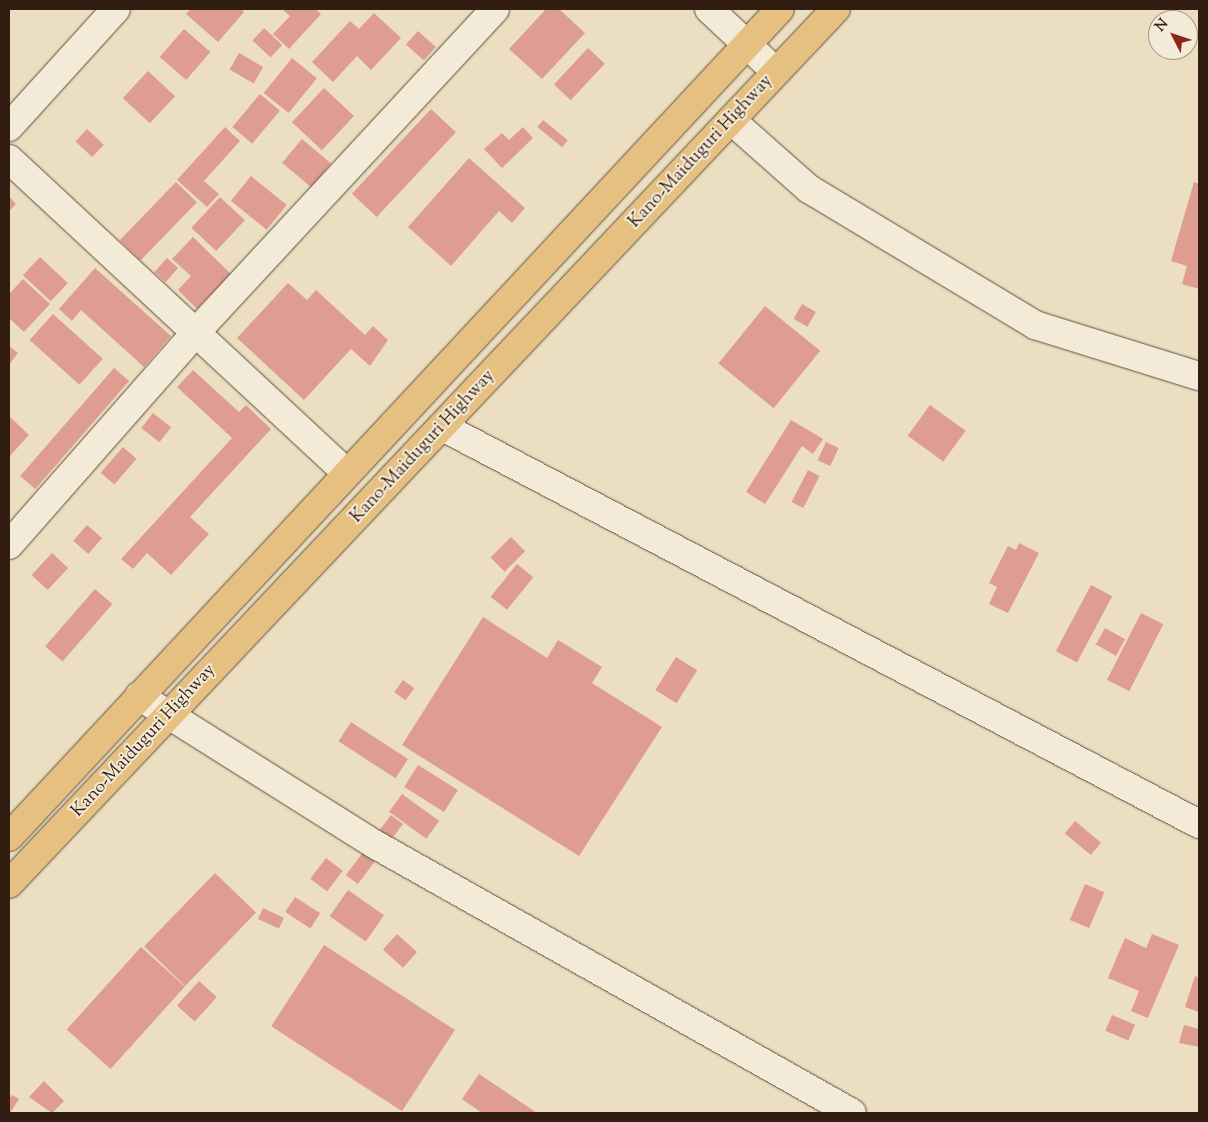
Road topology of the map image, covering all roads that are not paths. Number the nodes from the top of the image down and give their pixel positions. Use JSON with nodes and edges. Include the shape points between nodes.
{"nodes":[{"id":1,"x":116,"y":9,"type":"edge"},
{"id":2,"x":495,"y":9,"type":"edge"},
{"id":3,"x":709,"y":9,"type":"edge"},
{"id":4,"x":780,"y":9,"type":"edge"},
{"id":5,"x":836,"y":9,"type":"edge"},
{"id":6,"x":747,"y":44,"type":"junction"},
{"id":7,"x":776,"y":72,"type":"junction"},
{"id":8,"x":731,"y":120,"type":"junction"},
{"id":9,"x":9,"y":127,"type":"edge"},
{"id":10,"x":9,"y":159,"type":"edge"},
{"id":11,"x":198,"y":330,"type":"junction"},
{"id":12,"x":1199,"y":376,"type":"edge"},
{"id":13,"x":443,"y":427,"type":"junction"},
{"id":14,"x":346,"y":472,"type":"junction"},
{"id":15,"x":9,"y":545,"type":"edge"},
{"id":16,"x":139,"y":696,"type":"junction"},
{"id":17,"x":167,"y":716,"type":"junction"},
{"id":18,"x":1199,"y":824,"type":"edge"},
{"id":19,"x":9,"y":837,"type":"edge"},
{"id":20,"x":9,"y":884,"type":"edge"},
{"id":21,"x":852,"y":1113,"type":"edge"}],
"edges":[{"from":1,"to":9,"type":"street"},
{"from":2,"to":11,"type":"street"},
{"from":3,"to":6,"type":"street"},
{"from":4,"to":6,"type":"highway","name":"Kano-Maiduguri Highway"},
{"from":5,"to":7,"type":"highway","name":"Kano-Maiduguri Highway"},
{"from":6,"to":7,"type":"street"},
{"from":6,"to":14,"type":"highway","name":"Kano-Maiduguri Highway"},
{"from":7,"to":8,"type":"highway","name":"Kano-Maiduguri Highway"},
{"from":8,"to":12,"type":"street","via":[[809,189],[1035,324]]},
{"from":8,"to":13,"type":"highway","name":"Kano-Maiduguri Highway"},
{"from":10,"to":11,"type":"street"},
{"from":11,"to":14,"type":"street"},
{"from":11,"to":15,"type":"street"},
{"from":13,"to":17,"type":"highway","name":"Kano-Maiduguri Highway"},
{"from":13,"to":18,"type":"street"},
{"from":14,"to":16,"type":"highway","name":"Kano-Maiduguri Highway"},
{"from":16,"to":17,"type":"street"},
{"from":16,"to":19,"type":"highway","name":"Kano-Maiduguri Highway"},
{"from":17,"to":20,"type":"highway","name":"Kano-Maiduguri Highway"},
{"from":17,"to":21,"type":"street","via":[[376,845]]}]}
